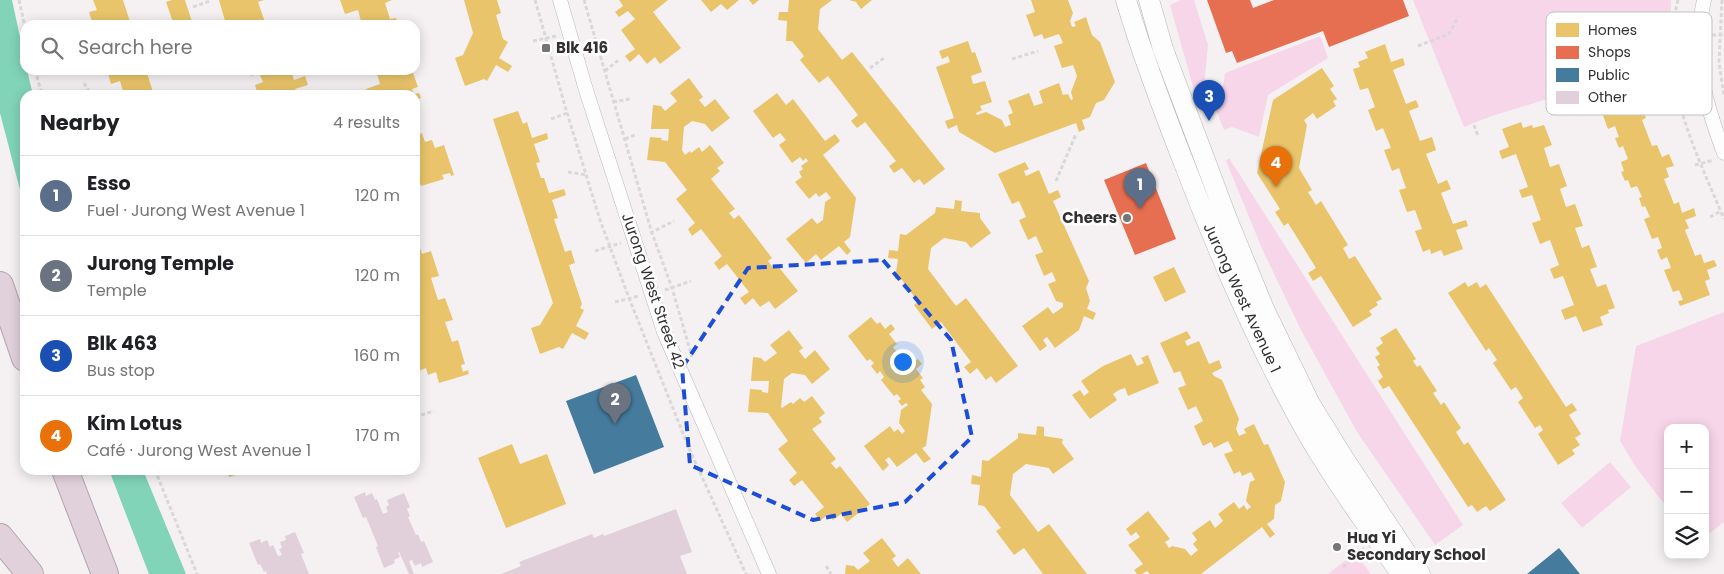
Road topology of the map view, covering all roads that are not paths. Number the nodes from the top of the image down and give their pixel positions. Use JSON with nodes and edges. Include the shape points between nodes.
{"nodes":[{"id":1,"x":560,"y":0,"type":"edge"},
{"id":2,"x":1126,"y":0,"type":"edge"},
{"id":3,"x":1148,"y":0,"type":"edge"},
{"id":4,"x":1710,"y":115,"type":"edge"},
{"id":5,"x":1720,"y":156,"type":"edge"},
{"id":6,"x":0,"y":285,"type":"edge"},
{"id":7,"x":20,"y":343,"type":"edge"},
{"id":8,"x":67,"y":475,"type":"edge"},
{"id":9,"x":0,"y":537,"type":"edge"},
{"id":10,"x":30,"y":574,"type":"edge"},
{"id":11,"x":105,"y":574,"type":"edge"},
{"id":12,"x":769,"y":574,"type":"edge"},
{"id":13,"x":1401,"y":574,"type":"edge"},
{"id":14,"x":1420,"y":574,"type":"edge"}],
"edges":[{"from":1,"to":12,"type":"street","name":"Jurong West Street 42","via":[[664,332]]},
{"from":2,"to":13,"type":"street","name":"Jurong West Avenue 1","via":[[1176,144],[1248,315],[1302,423],[1336,480]]},
{"from":3,"to":14,"type":"street","name":"Jurong West Avenue 1","via":[[1163,49],[1227,219],[1268,317],[1310,404]]},
{"from":4,"to":5,"type":"street"},
{"from":6,"to":7,"type":"highway"},
{"from":8,"to":11,"type":"highway"},
{"from":9,"to":10,"type":"highway"}]}
